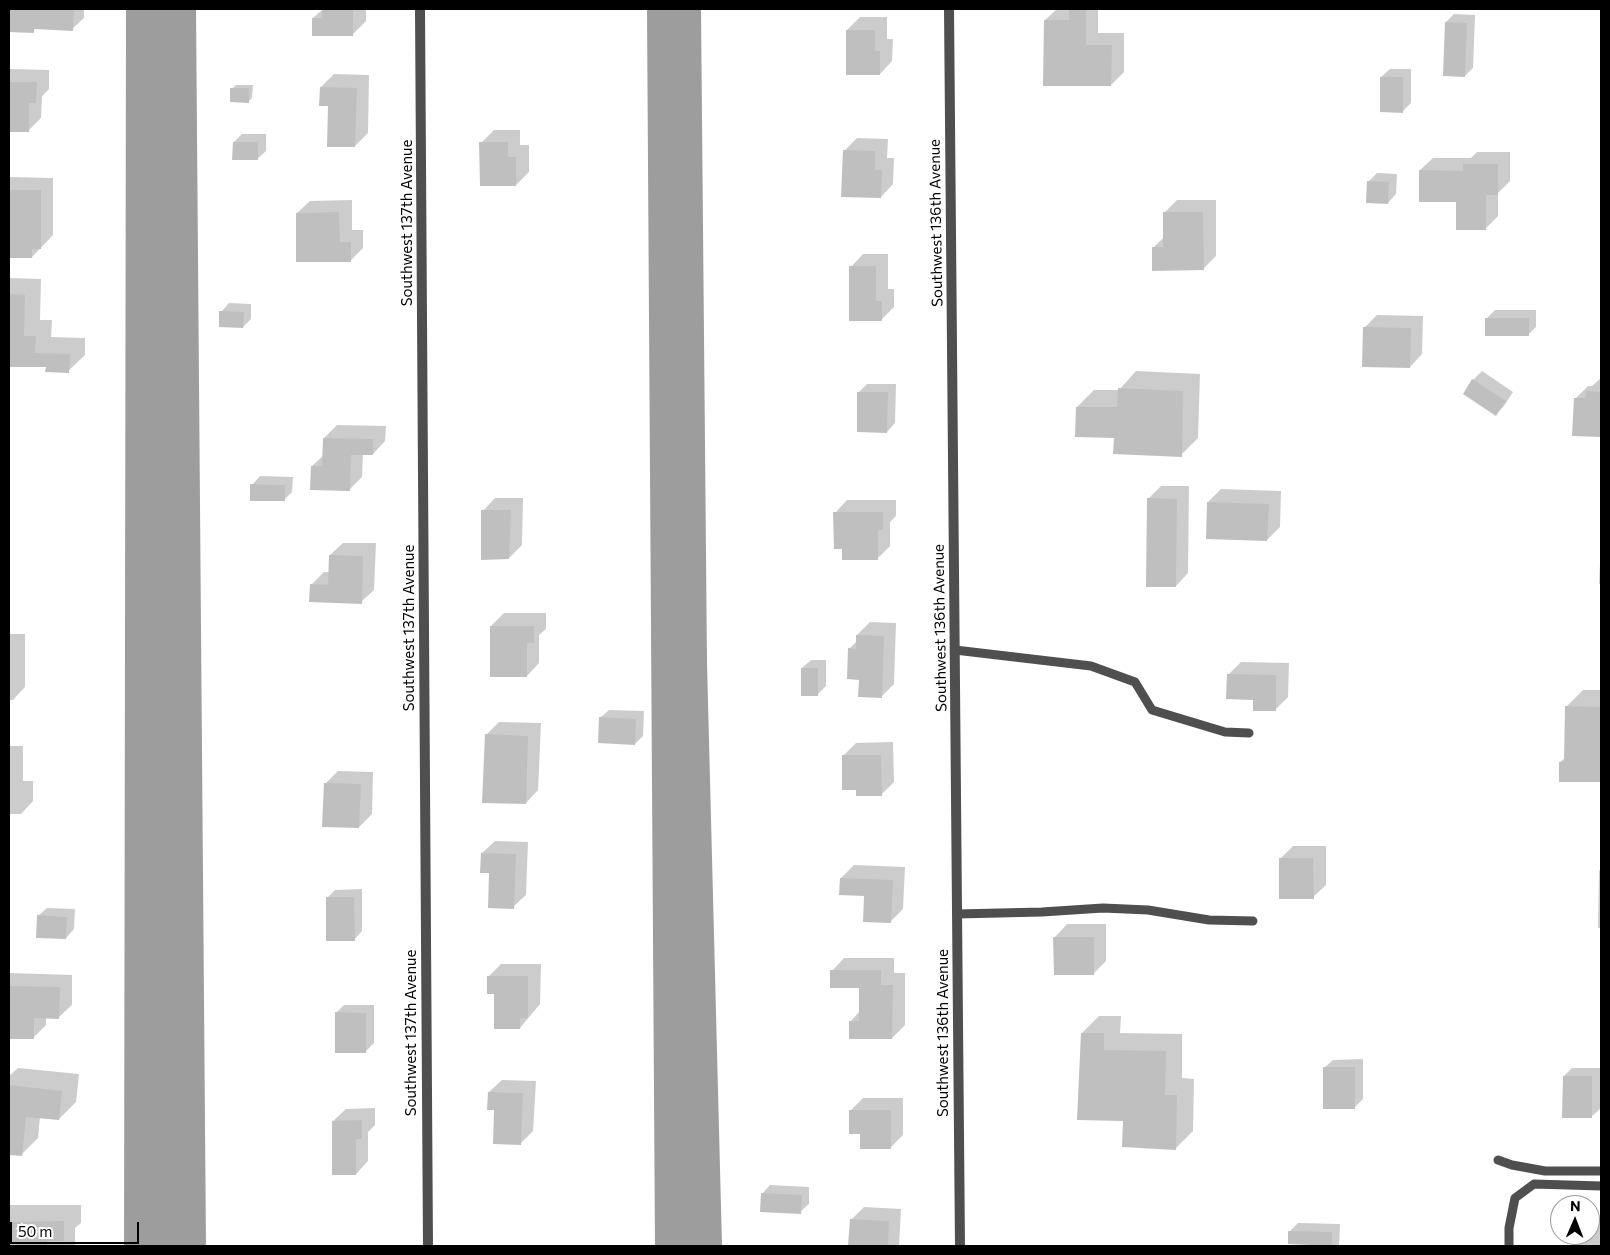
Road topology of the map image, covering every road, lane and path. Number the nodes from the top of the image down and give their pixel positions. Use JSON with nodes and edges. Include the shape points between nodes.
{"nodes":[{"id":1,"x":420,"y":9,"type":"edge"},
{"id":2,"x":949,"y":9,"type":"edge"},
{"id":3,"x":955,"y":650,"type":"junction"},
{"id":4,"x":1250,"y":733,"type":"dead end"},
{"id":5,"x":957,"y":914,"type":"junction"},
{"id":6,"x":1253,"y":921,"type":"dead end"},
{"id":7,"x":1498,"y":1160,"type":"dead end"},
{"id":8,"x":1601,"y":1171,"type":"edge"},
{"id":9,"x":1601,"y":1186,"type":"edge"},
{"id":10,"x":428,"y":1246,"type":"edge"},
{"id":11,"x":960,"y":1246,"type":"edge"},
{"id":12,"x":1509,"y":1246,"type":"edge"}],
"edges":[{"from":1,"to":10,"type":"street","name":"Southwest 137th Avenue"},
{"from":2,"to":3,"type":"street","name":"Southwest 136th Avenue"},
{"from":3,"to":4,"type":"lane","via":[[1091,666],[1135,682],[1152,710],[1225,732]]},
{"from":3,"to":5,"type":"street","name":"Southwest 136th Avenue"},
{"from":5,"to":6,"type":"lane","via":[[1103,908],[1148,910],[1209,920]]},
{"from":5,"to":11,"type":"street","name":"Southwest 136th Avenue"},
{"from":7,"to":8,"type":"lane","via":[[1512,1166],[1545,1171]]},
{"from":9,"to":12,"type":"lane","via":[[1534,1184],[1515,1198]]}]}
